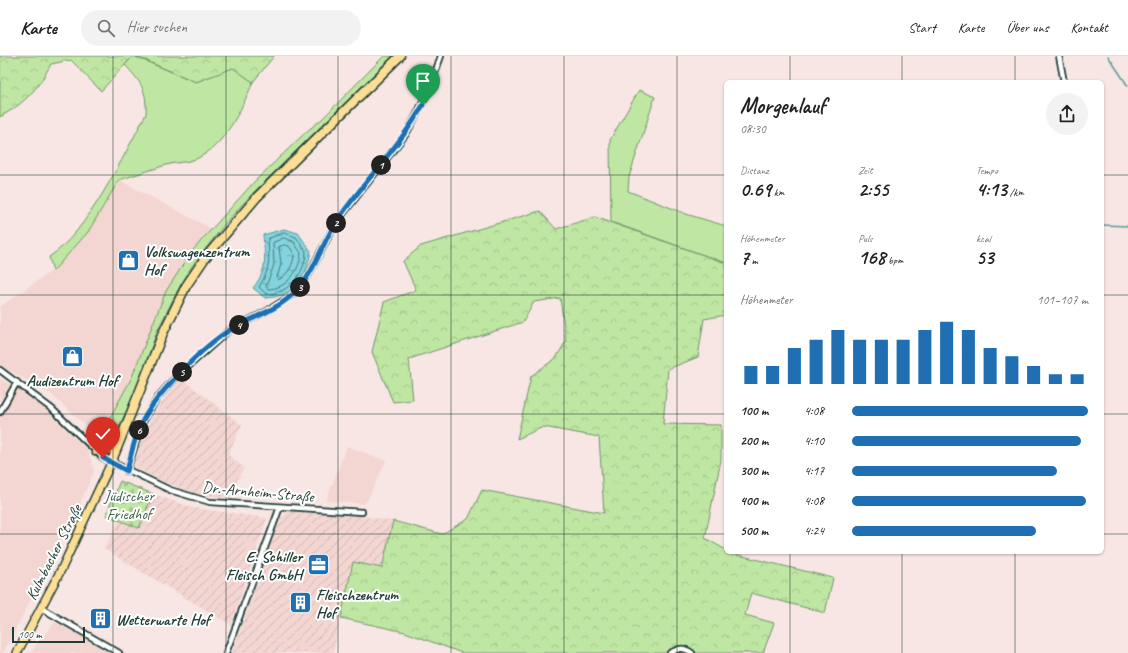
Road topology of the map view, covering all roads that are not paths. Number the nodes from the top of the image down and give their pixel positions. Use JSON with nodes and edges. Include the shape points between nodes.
{"nodes":[{"id":1,"x":400,"y":56,"type":"edge"},
{"id":2,"x":441,"y":56,"type":"edge"},
{"id":3,"x":1059,"y":56,"type":"edge"},
{"id":4,"x":1064,"y":80,"type":"edge"},
{"id":5,"x":0,"y":370,"type":"edge"},
{"id":6,"x":17,"y":382,"type":"junction"},
{"id":7,"x":0,"y":412,"type":"edge"},
{"id":8,"x":123,"y":436,"type":"junction"},
{"id":9,"x":96,"y":452,"type":"junction"},
{"id":10,"x":112,"y":463,"type":"junction"},
{"id":11,"x":127,"y":471,"type":"junction"},
{"id":12,"x":280,"y":507,"type":"junction"},
{"id":13,"x":362,"y":512,"type":"dead end"},
{"id":14,"x":41,"y":608,"type":"junction"},
{"id":15,"x":17,"y":653,"type":"edge"},
{"id":16,"x":119,"y":653,"type":"edge"},
{"id":17,"x":226,"y":653,"type":"edge"},
{"id":18,"x":670,"y":653,"type":"edge"},
{"id":19,"x":692,"y":653,"type":"edge"}],
"edges":[{"from":1,"to":8,"type":"highway","via":[[257,197],[205,258],[186,286],[167,323]]},
{"from":2,"to":11,"type":"street","via":[[423,105],[406,134],[335,224],[302,285],[286,300],[228,331],[158,397],[141,425]]},
{"from":3,"to":4,"type":"street"},
{"from":5,"to":6,"type":"street","name":"Dr.-Arnheim-Straße"},
{"from":6,"to":7,"type":"street"},
{"from":6,"to":9,"type":"street","name":"Dr.-Arnheim-Straße","via":[[52,409]]},
{"from":8,"to":9,"type":"highway","via":[[107,450]]},
{"from":8,"to":10,"type":"highway"},
{"from":9,"to":10,"type":"street","name":"Dr.-Arnheim-Straße"},
{"from":10,"to":11,"type":"street","name":"Dr.-Arnheim-Straße"},
{"from":10,"to":14,"type":"main road","name":"Kulmbacher Straße"},
{"from":11,"to":12,"type":"street","name":"Dr.-Arnheim-Straße","via":[[170,490],[210,502]]},
{"from":12,"to":13,"type":"street","name":"Dr.-Arnheim-Straße"},
{"from":12,"to":17,"type":"street"},
{"from":14,"to":15,"type":"main road","name":"Kulmbacher Straße"},
{"from":14,"to":16,"type":"street"},
{"from":18,"to":19,"type":"street","via":[[684,648]]}]}
